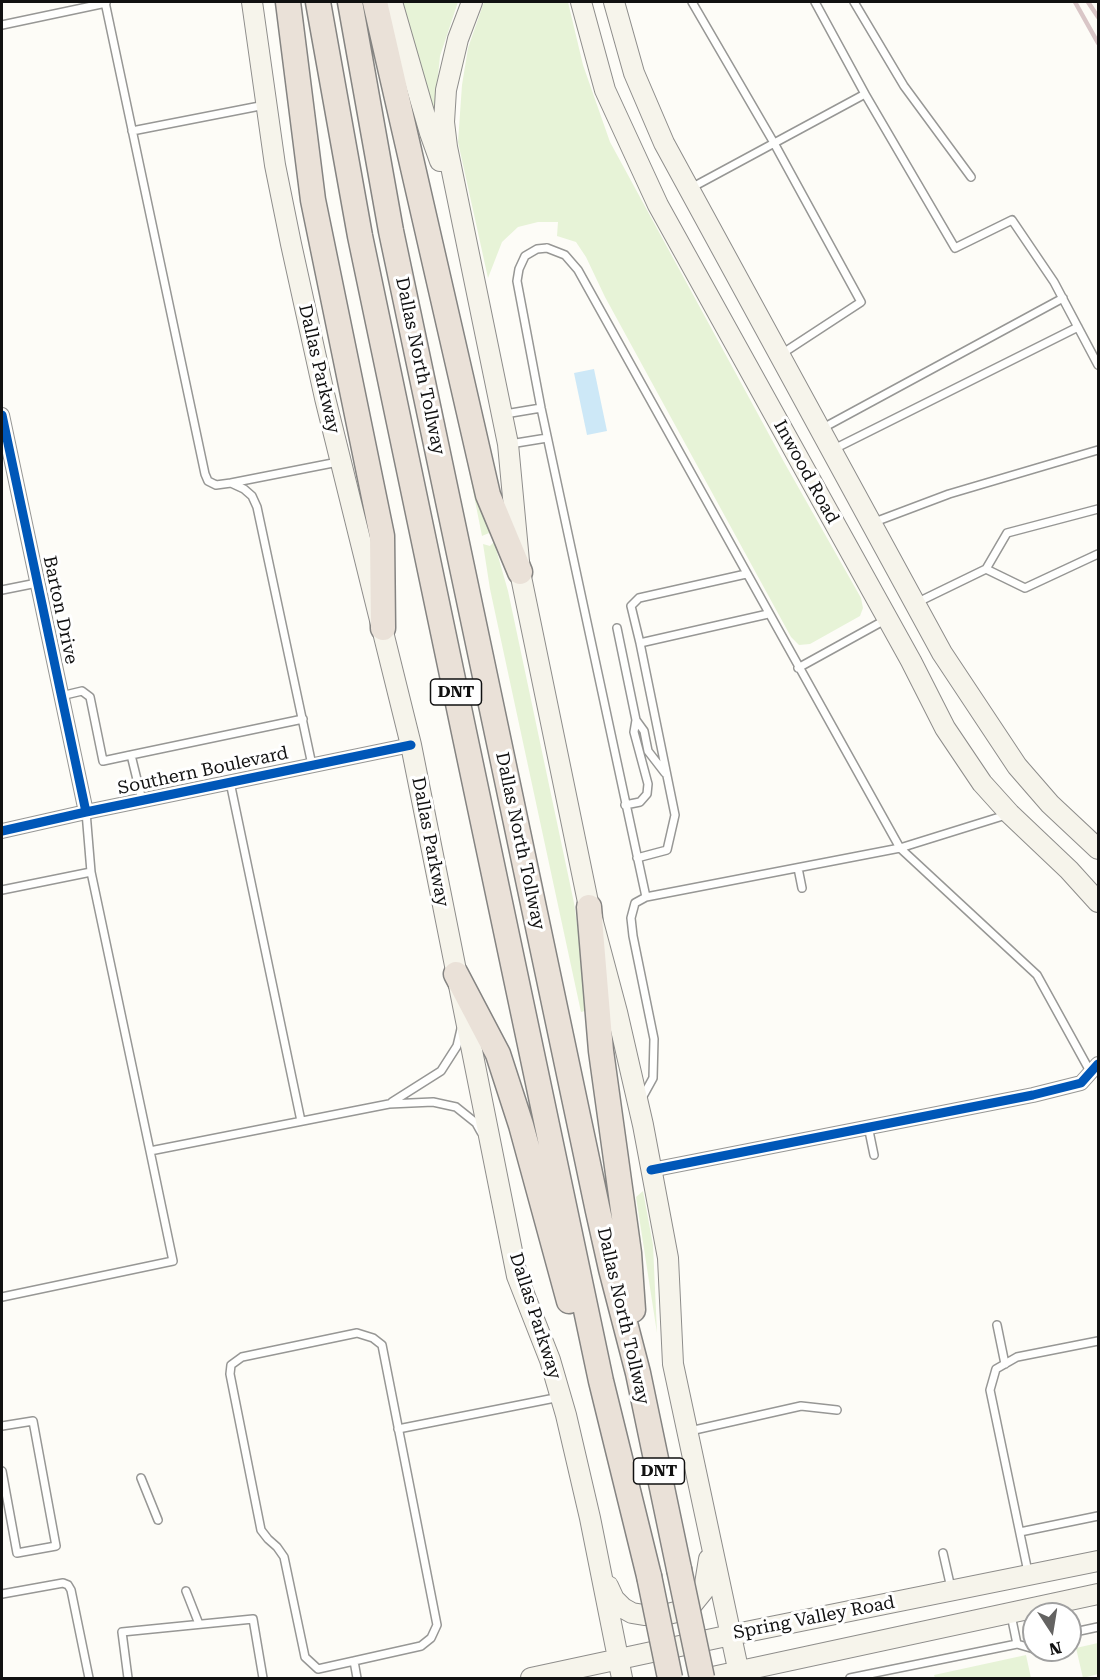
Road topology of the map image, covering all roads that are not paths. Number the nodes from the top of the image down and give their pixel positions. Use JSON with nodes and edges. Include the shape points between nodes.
{"nodes":[{"id":1,"x":105,"y":2,"type":"edge"},
{"id":2,"x":247,"y":2,"type":"edge"},
{"id":3,"x":252,"y":2,"type":"edge"},
{"id":4,"x":261,"y":2,"type":"edge"},
{"id":5,"x":288,"y":2,"type":"edge"},
{"id":6,"x":318,"y":2,"type":"edge"},
{"id":7,"x":350,"y":2,"type":"edge"},
{"id":8,"x":375,"y":2,"type":"edge"},
{"id":9,"x":392,"y":2,"type":"edge"},
{"id":10,"x":472,"y":2,"type":"edge"},
{"id":11,"x":581,"y":2,"type":"edge"},
{"id":12,"x":614,"y":2,"type":"edge"},
{"id":13,"x":692,"y":2,"type":"edge"},
{"id":14,"x":815,"y":2,"type":"edge"},
{"id":15,"x":854,"y":2,"type":"edge"},
{"id":16,"x":255,"y":24,"type":"junction"},
{"id":17,"x":2,"y":25,"type":"edge"},
{"id":18,"x":865,"y":94,"type":"junction"},
{"id":19,"x":266,"y":104,"type":"junction"},
{"id":20,"x":132,"y":131,"type":"junction"},
{"id":21,"x":774,"y":143,"type":"junction"},
{"id":22,"x":971,"y":177,"type":"dead end"},
{"id":23,"x":688,"y":189,"type":"junction"},
{"id":24,"x":457,"y":196,"type":"junction"},
{"id":25,"x":658,"y":206,"type":"junction"},
{"id":26,"x":1063,"y":298,"type":"junction"},
{"id":27,"x":1078,"y":327,"type":"junction"},
{"id":28,"x":780,"y":355,"type":"junction"},
{"id":29,"x":1098,"y":364,"type":"edge"},
{"id":30,"x":541,"y":408,"type":"junction"},
{"id":31,"x":2,"y":415,"type":"edge"},
{"id":32,"x":501,"y":415,"type":"junction"},
{"id":33,"x":820,"y":429,"type":"junction"},
{"id":34,"x":547,"y":438,"type":"junction"},
{"id":35,"x":508,"y":444,"type":"junction"},
{"id":36,"x":832,"y":450,"type":"junction"},
{"id":37,"x":1098,"y":450,"type":"edge"},
{"id":38,"x":341,"y":461,"type":"junction"},
{"id":39,"x":231,"y":483,"type":"junction"},
{"id":40,"x":1098,"y":509,"type":"edge"},
{"id":41,"x":872,"y":523,"type":"junction"},
{"id":42,"x":1098,"y":554,"type":"edge"},
{"id":43,"x":986,"y":568,"type":"junction"},
{"id":44,"x":520,"y":572,"type":"junction"},
{"id":45,"x":746,"y":574,"type":"junction"},
{"id":46,"x":37,"y":583,"type":"junction"},
{"id":47,"x":2,"y":590,"type":"edge"},
{"id":48,"x":916,"y":603,"type":"junction"},
{"id":49,"x":768,"y":614,"type":"junction"},
{"id":50,"x":887,"y":619,"type":"junction"},
{"id":51,"x":383,"y":628,"type":"junction"},
{"id":52,"x":617,"y":628,"type":"dead end"},
{"id":53,"x":640,"y":643,"type":"junction"},
{"id":54,"x":798,"y":668,"type":"junction"},
{"id":55,"x":61,"y":696,"type":"junction"},
{"id":56,"x":303,"y":719,"type":"junction"},
{"id":57,"x":636,"y":720,"type":"junction"},
{"id":58,"x":411,"y":745,"type":"junction"},
{"id":59,"x":131,"y":755,"type":"junction"},
{"id":60,"x":312,"y":765,"type":"junction"},
{"id":61,"x":666,"y":775,"type":"junction"},
{"id":62,"x":230,"y":782,"type":"junction"},
{"id":63,"x":142,"y":800,"type":"junction"},
{"id":64,"x":625,"y":805,"type":"junction"},
{"id":65,"x":86,"y":812,"type":"junction"},
{"id":66,"x":1010,"y":814,"type":"junction"},
{"id":67,"x":2,"y":831,"type":"edge"},
{"id":68,"x":1096,"y":842,"type":"edge"},
{"id":69,"x":900,"y":848,"type":"junction"},
{"id":70,"x":637,"y":858,"type":"junction"},
{"id":71,"x":798,"y":868,"type":"junction"},
{"id":72,"x":91,"y":872,"type":"junction"},
{"id":73,"x":802,"y":888,"type":"dead end"},
{"id":74,"x":2,"y":890,"type":"edge"},
{"id":75,"x":646,"y":897,"type":"junction"},
{"id":76,"x":1098,"y":902,"type":"edge"},
{"id":77,"x":589,"y":907,"type":"junction"},
{"id":78,"x":456,"y":974,"type":"junction"},
{"id":79,"x":464,"y":1015,"type":"junction"},
{"id":80,"x":1095,"y":1068,"type":"edge"},
{"id":81,"x":390,"y":1104,"type":"junction"},
{"id":82,"x":638,"y":1106,"type":"junction"},
{"id":83,"x":301,"y":1121,"type":"junction"},
{"id":84,"x":868,"y":1126,"type":"junction"},
{"id":85,"x":150,"y":1152,"type":"junction"},
{"id":86,"x":493,"y":1154,"type":"junction"},
{"id":87,"x":874,"y":1155,"type":"dead end"},
{"id":88,"x":651,"y":1170,"type":"junction"},
{"id":89,"x":2,"y":1297,"type":"edge"},
{"id":90,"x":997,"y":1325,"type":"dead end"},
{"id":91,"x":1098,"y":1341,"type":"edge"},
{"id":92,"x":1005,"y":1364,"type":"junction"},
{"id":93,"x":638,"y":1373,"type":"junction"},
{"id":94,"x":601,"y":1381,"type":"junction"},
{"id":95,"x":561,"y":1397,"type":"junction"},
{"id":96,"x":837,"y":1410,"type":"dead end"},
{"id":97,"x":2,"y":1426,"type":"edge"},
{"id":98,"x":398,"y":1429,"type":"junction"},
{"id":99,"x":688,"y":1431,"type":"junction"},
{"id":100,"x":2,"y":1471,"type":"edge"},
{"id":101,"x":141,"y":1478,"type":"dead end"},
{"id":102,"x":1098,"y":1516,"type":"edge"},
{"id":103,"x":158,"y":1520,"type":"dead end"},
{"id":104,"x":1020,"y":1532,"type":"junction"},
{"id":105,"x":710,"y":1534,"type":"junction"},
{"id":106,"x":943,"y":1553,"type":"dead end"},
{"id":107,"x":598,"y":1558,"type":"junction"},
{"id":108,"x":1098,"y":1561,"type":"edge"},
{"id":109,"x":1029,"y":1575,"type":"junction"},
{"id":110,"x":186,"y":1591,"type":"dead end"},
{"id":111,"x":952,"y":1591,"type":"junction"},
{"id":112,"x":2,"y":1594,"type":"edge"},
{"id":113,"x":1098,"y":1594,"type":"edge"},
{"id":114,"x":1011,"y":1612,"type":"junction"},
{"id":115,"x":199,"y":1624,"type":"junction"},
{"id":116,"x":1098,"y":1627,"type":"edge"},
{"id":117,"x":1082,"y":1630,"type":"edge"},
{"id":118,"x":731,"y":1635,"type":"junction"},
{"id":119,"x":1017,"y":1644,"type":"junction"},
{"id":120,"x":1022,"y":1645,"type":"edge"},
{"id":121,"x":354,"y":1661,"type":"junction"},
{"id":122,"x":620,"y":1670,"type":"edge"},
{"id":123,"x":739,"y":1675,"type":"edge"},
{"id":124,"x":89,"y":1678,"type":"edge"},
{"id":125,"x":128,"y":1678,"type":"edge"},
{"id":126,"x":263,"y":1678,"type":"edge"},
{"id":127,"x":357,"y":1678,"type":"edge"},
{"id":128,"x":531,"y":1678,"type":"edge"},
{"id":129,"x":670,"y":1678,"type":"edge"},
{"id":130,"x":702,"y":1678,"type":"edge"},
{"id":131,"x":708,"y":1678,"type":"edge"},
{"id":132,"x":850,"y":1678,"type":"edge"}],
"edges":[{"from":1,"to":17,"type":"lane"},
{"from":1,"to":20,"type":"lane"},
{"from":2,"to":16,"type":"main road"},
{"from":3,"to":16,"type":"main road","name":"Dallas Parkway"},
{"from":4,"to":16,"type":"main road"},
{"from":5,"to":51,"type":"highway","via":[[313,200],[382,536]]},
{"from":6,"to":94,"type":"highway","name":"Dallas North Tollway","number":"DNT","via":[[360,236]]},
{"from":7,"to":93,"type":"highway","name":"Dallas North Tollway","number":"DNT","via":[[396,254],[601,1223]]},
{"from":8,"to":44,"type":"highway","via":[[488,495]]},
{"from":9,"to":24,"type":"main road","via":[[430,133]]},
{"from":10,"to":24,"type":"main road","via":[[446,90],[444,122]]},
{"from":11,"to":25,"type":"main road","name":"Inwood Road","via":[[606,90]]},
{"from":12,"to":23,"type":"main road","name":"Inwood Road","via":[[634,73]]},
{"from":13,"to":21,"type":"lane"},
{"from":14,"to":18,"type":"lane"},
{"from":15,"to":22,"type":"lane","via":[[904,86]]},
{"from":16,"to":19,"type":"main road","name":"Dallas Parkway"},
{"from":18,"to":21,"type":"lane"},
{"from":18,"to":26,"type":"lane","via":[[955,248],[1012,220]]},
{"from":19,"to":20,"type":"lane"},
{"from":19,"to":38,"type":"main road","name":"Dallas Parkway","via":[[291,244]]},
{"from":20,"to":39,"type":"lane","via":[[205,474],[208,481],[216,484]]},
{"from":21,"to":23,"type":"lane"},
{"from":21,"to":28,"type":"lane","via":[[861,302]]},
{"from":23,"to":25,"type":"main road"},
{"from":23,"to":28,"type":"main road","name":"Inwood Road"},
{"from":24,"to":32,"type":"main road"},
{"from":25,"to":50,"type":"main road","name":"Inwood Road"},
{"from":26,"to":27,"type":"lane"},
{"from":26,"to":33,"type":"lane"},
{"from":27,"to":29,"type":"lane"},
{"from":27,"to":36,"type":"lane"},
{"from":28,"to":33,"type":"main road","name":"Inwood Road"},
{"from":30,"to":32,"type":"lane"},
{"from":30,"to":34,"type":"lane"},
{"from":30,"to":45,"type":"lane","via":[[518,281],[525,256],[547,248],[565,255],[578,270]]},
{"from":31,"to":46,"type":"street","name":"Barton Drive"},
{"from":32,"to":35,"type":"main road"},
{"from":33,"to":36,"type":"main road","name":"Inwood Road"},
{"from":34,"to":35,"type":"lane"},
{"from":34,"to":64,"type":"lane"},
{"from":35,"to":44,"type":"main road"},
{"from":36,"to":41,"type":"main road","name":"Inwood Road"},
{"from":37,"to":41,"type":"lane","via":[[949,494]]},
{"from":38,"to":39,"type":"lane"},
{"from":38,"to":51,"type":"main road","name":"Dallas Parkway"},
{"from":39,"to":56,"type":"lane","via":[[252,496],[257,507]]},
{"from":40,"to":43,"type":"lane","via":[[1007,533]]},
{"from":41,"to":48,"type":"main road","name":"Inwood Road"},
{"from":42,"to":43,"type":"lane","via":[[1025,588]]},
{"from":43,"to":48,"type":"lane"},
{"from":44,"to":77,"type":"main road"},
{"from":45,"to":49,"type":"lane"},
{"from":45,"to":53,"type":"lane","via":[[639,598],[631,606]]},
{"from":46,"to":47,"type":"lane"},
{"from":46,"to":55,"type":"street","name":"Barton Drive"},
{"from":48,"to":50,"type":"main road"},
{"from":48,"to":68,"type":"main road","name":"Inwood Road","via":[[942,653],[1017,766],[1050,804]]},
{"from":49,"to":53,"type":"lane"},
{"from":49,"to":54,"type":"lane"},
{"from":50,"to":54,"type":"lane"},
{"from":50,"to":66,"type":"main road","name":"Inwood Road","via":[[945,728],[982,783]]},
{"from":51,"to":58,"type":"main road","name":"Dallas Parkway"},
{"from":52,"to":57,"type":"lane"},
{"from":53,"to":61,"type":"lane"},
{"from":54,"to":69,"type":"lane"},
{"from":55,"to":59,"type":"lane","via":[[82,691],[90,697],[103,761]]},
{"from":55,"to":65,"type":"street","name":"Barton Drive"},
{"from":56,"to":59,"type":"lane"},
{"from":56,"to":60,"type":"lane"},
{"from":57,"to":61,"type":"lane","via":[[644,731],[648,751]]},
{"from":57,"to":64,"type":"lane","via":[[634,732],[648,784],[647,795],[640,802]]},
{"from":58,"to":60,"type":"street","name":"Southern Boulevard"},
{"from":58,"to":78,"type":"main road","name":"Dallas Parkway"},
{"from":59,"to":63,"type":"lane"},
{"from":60,"to":62,"type":"street","name":"Southern Boulevard"},
{"from":61,"to":70,"type":"lane","via":[[675,815],[667,849]]},
{"from":62,"to":63,"type":"street","name":"Southern Boulevard"},
{"from":62,"to":83,"type":"lane"},
{"from":63,"to":65,"type":"street","name":"Southern Boulevard"},
{"from":64,"to":70,"type":"lane"},
{"from":65,"to":67,"type":"street","name":"Southern Boulevard"},
{"from":65,"to":72,"type":"lane"},
{"from":66,"to":69,"type":"lane"},
{"from":66,"to":76,"type":"main road","name":"Inwood Road"},
{"from":69,"to":71,"type":"lane"},
{"from":69,"to":80,"type":"lane","via":[[1037,975]]},
{"from":70,"to":75,"type":"lane"},
{"from":71,"to":73,"type":"lane"},
{"from":71,"to":75,"type":"lane"},
{"from":72,"to":74,"type":"lane"},
{"from":72,"to":85,"type":"lane"},
{"from":75,"to":82,"type":"lane","via":[[635,903],[631,918],[654,1039],[653,1078]]},
{"from":77,"to":82,"type":"main road"},
{"from":77,"to":93,"type":"highway","via":[[601,1051],[629,1253]]},
{"from":78,"to":79,"type":"main road","name":"Dallas Parkway"},
{"from":78,"to":94,"type":"highway","via":[[498,1054],[578,1334]]},
{"from":79,"to":81,"type":"lane","via":[[457,1046],[441,1071]]},
{"from":79,"to":86,"type":"main road","name":"Dallas Parkway"},
{"from":80,"to":84,"type":"street","via":[[1081,1083]]},
{"from":81,"to":83,"type":"lane"},
{"from":81,"to":86,"type":"lane","via":[[433,1102],[456,1107],[476,1123]]},
{"from":82,"to":88,"type":"main road"},
{"from":83,"to":85,"type":"lane"},
{"from":84,"to":87,"type":"lane"},
{"from":84,"to":88,"type":"street"},
{"from":85,"to":89,"type":"lane","via":[[173,1262]]},
{"from":86,"to":95,"type":"main road","name":"Dallas Parkway","via":[[517,1276]]},
{"from":88,"to":99,"type":"main road","via":[[668,1258],[673,1364]]},
{"from":90,"to":92,"type":"lane"},
{"from":91,"to":92,"type":"lane","via":[[1017,1357]]},
{"from":92,"to":104,"type":"lane","via":[[996,1369],[990,1390]]},
{"from":93,"to":130,"type":"highway","name":"Dallas North Tollway","number":"DNT","bridge":true},
{"from":94,"to":129,"type":"highway","name":"Dallas North Tollway","number":"DNT","bridge":true},
{"from":95,"to":98,"type":"lane"},
{"from":95,"to":107,"type":"main road","name":"Dallas Parkway"},
{"from":96,"to":99,"type":"lane","via":[[801,1406]]},
{"from":97,"to":100,"type":"lane","via":[[33,1421],[56,1546],[17,1553]]},
{"from":98,"to":121,"type":"lane","via":[[437,1625],[421,1647]]},
{"from":98,"to":121,"type":"lane","via":[[382,1345],[373,1338],[357,1333],[242,1357],[231,1365],[261,1530],[284,1557],[305,1657],[318,1669]]},
{"from":99,"to":105,"type":"main road"},
{"from":101,"to":103,"type":"lane"},
{"from":102,"to":104,"type":"lane"},
{"from":104,"to":109,"type":"lane"},
{"from":105,"to":107,"type":"main road","via":[[704,1590],[692,1606],[664,1615],[644,1615],[623,1608],[614,1599]]},
{"from":105,"to":118,"type":"main road"},
{"from":106,"to":111,"type":"lane"},
{"from":107,"to":122,"type":"main road","name":"Dallas Parkway"},
{"from":108,"to":109,"type":"main road","name":"Spring Valley Road"},
{"from":109,"to":111,"type":"main road","name":"Spring Valley Road"},
{"from":110,"to":115,"type":"lane"},
{"from":111,"to":118,"type":"main road","name":"Spring Valley Road"},
{"from":112,"to":124,"type":"lane","via":[[68,1585]]},
{"from":113,"to":114,"type":"main road","name":"Spring Valley Road","via":[[1062,1605]]},
{"from":114,"to":119,"type":"lane"},
{"from":114,"to":123,"type":"main road","name":"Spring Valley Road"},
{"from":115,"to":125,"type":"lane","via":[[122,1632]]},
{"from":115,"to":126,"type":"lane","via":[[253,1619]]},
{"from":116,"to":117,"type":"lane"},
{"from":118,"to":122,"type":"main road","name":"Spring Valley Road"},
{"from":118,"to":123,"type":"main road"},
{"from":119,"to":120,"type":"lane"},
{"from":119,"to":132,"type":"lane"},
{"from":121,"to":127,"type":"lane"},
{"from":122,"to":128,"type":"main road","name":"Spring Valley Road"},
{"from":123,"to":131,"type":"main road","name":"Spring Valley Road"}]}
